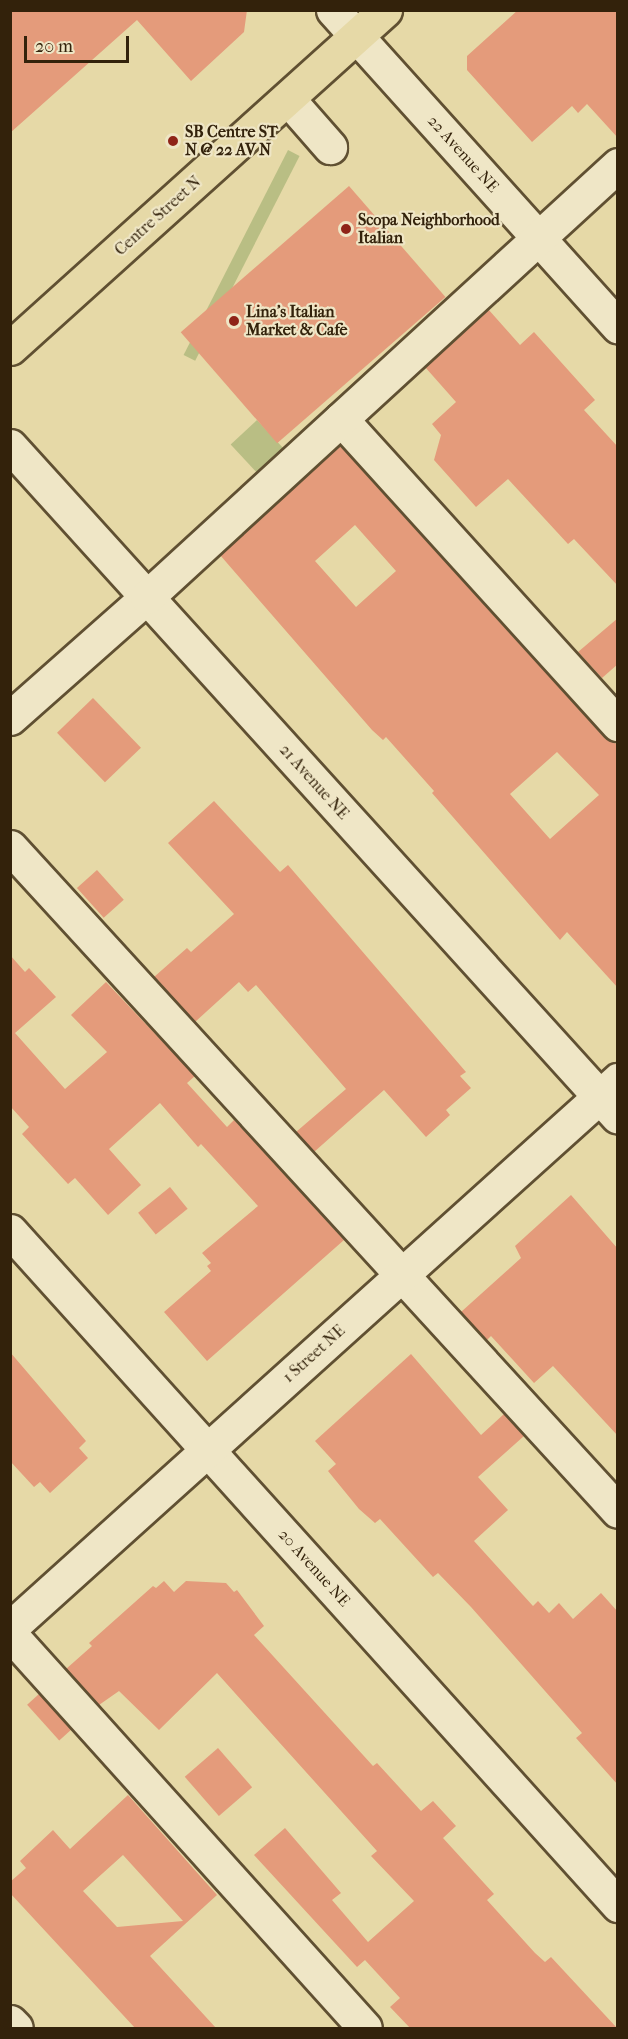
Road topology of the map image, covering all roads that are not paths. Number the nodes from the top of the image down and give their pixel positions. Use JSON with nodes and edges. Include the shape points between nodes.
{"nodes":[{"id":1,"x":333,"y":10,"type":"edge"},
{"id":2,"x":386,"y":10,"type":"edge"},
{"id":3,"x":357,"y":36,"type":"junction"},
{"id":4,"x":288,"y":99,"type":"junction"},
{"id":5,"x":330,"y":147,"type":"dead end"},
{"id":6,"x":618,"y":165,"type":"edge"},
{"id":7,"x":531,"y":230,"type":"junction"},
{"id":8,"x":465,"y":276,"type":"dead end"},
{"id":9,"x":618,"y":326,"type":"edge"},
{"id":10,"x":10,"y":348,"type":"edge"},
{"id":11,"x":341,"y":419,"type":"junction"},
{"id":12,"x":10,"y":446,"type":"edge"},
{"id":13,"x":147,"y":597,"type":"junction"},
{"id":14,"x":10,"y":718,"type":"edge"},
{"id":15,"x":618,"y":724,"type":"edge"},
{"id":16,"x":10,"y":847,"type":"edge"},
{"id":17,"x":611,"y":1098,"type":"edge"},
{"id":18,"x":10,"y":1232,"type":"edge"},
{"id":19,"x":403,"y":1274,"type":"junction"},
{"id":20,"x":207,"y":1450,"type":"junction"},
{"id":21,"x":618,"y":1510,"type":"edge"},
{"id":22,"x":10,"y":1628,"type":"edge"},
{"id":23,"x":10,"y":1634,"type":"edge"},
{"id":24,"x":618,"y":1905,"type":"edge"},
{"id":25,"x":10,"y":2022,"type":"edge"},
{"id":26,"x":16,"y":2028,"type":"edge"},
{"id":27,"x":365,"y":2028,"type":"edge"}],
"edges":[{"from":1,"to":3,"type":"street","name":"22 Avenue NE"},
{"from":2,"to":3,"type":"main road","name":"Centre Street N"},
{"from":3,"to":4,"type":"main road","name":"Centre Street N"},
{"from":3,"to":7,"type":"street","name":"22 Avenue NE"},
{"from":4,"to":5,"type":"street"},
{"from":4,"to":10,"type":"main road","name":"Centre Street N"},
{"from":6,"to":7,"type":"street"},
{"from":7,"to":8,"type":"street"},
{"from":7,"to":9,"type":"street","name":"22 Avenue NE"},
{"from":7,"to":11,"type":"street"},
{"from":11,"to":13,"type":"street"},
{"from":11,"to":15,"type":"street"},
{"from":12,"to":13,"type":"street","name":"21 Avenue NE"},
{"from":13,"to":14,"type":"street"},
{"from":13,"to":17,"type":"street","name":"21 Avenue NE"},
{"from":16,"to":19,"type":"street"},
{"from":17,"to":19,"type":"street","name":"1 Street NE"},
{"from":18,"to":20,"type":"street","name":"20 Avenue NE"},
{"from":19,"to":20,"type":"street","name":"1 Street NE"},
{"from":19,"to":21,"type":"street"},
{"from":20,"to":22,"type":"street","name":"1 Street NE"},
{"from":20,"to":24,"type":"street","name":"20 Avenue NE"},
{"from":23,"to":27,"type":"street"},
{"from":25,"to":26,"type":"street"}]}
